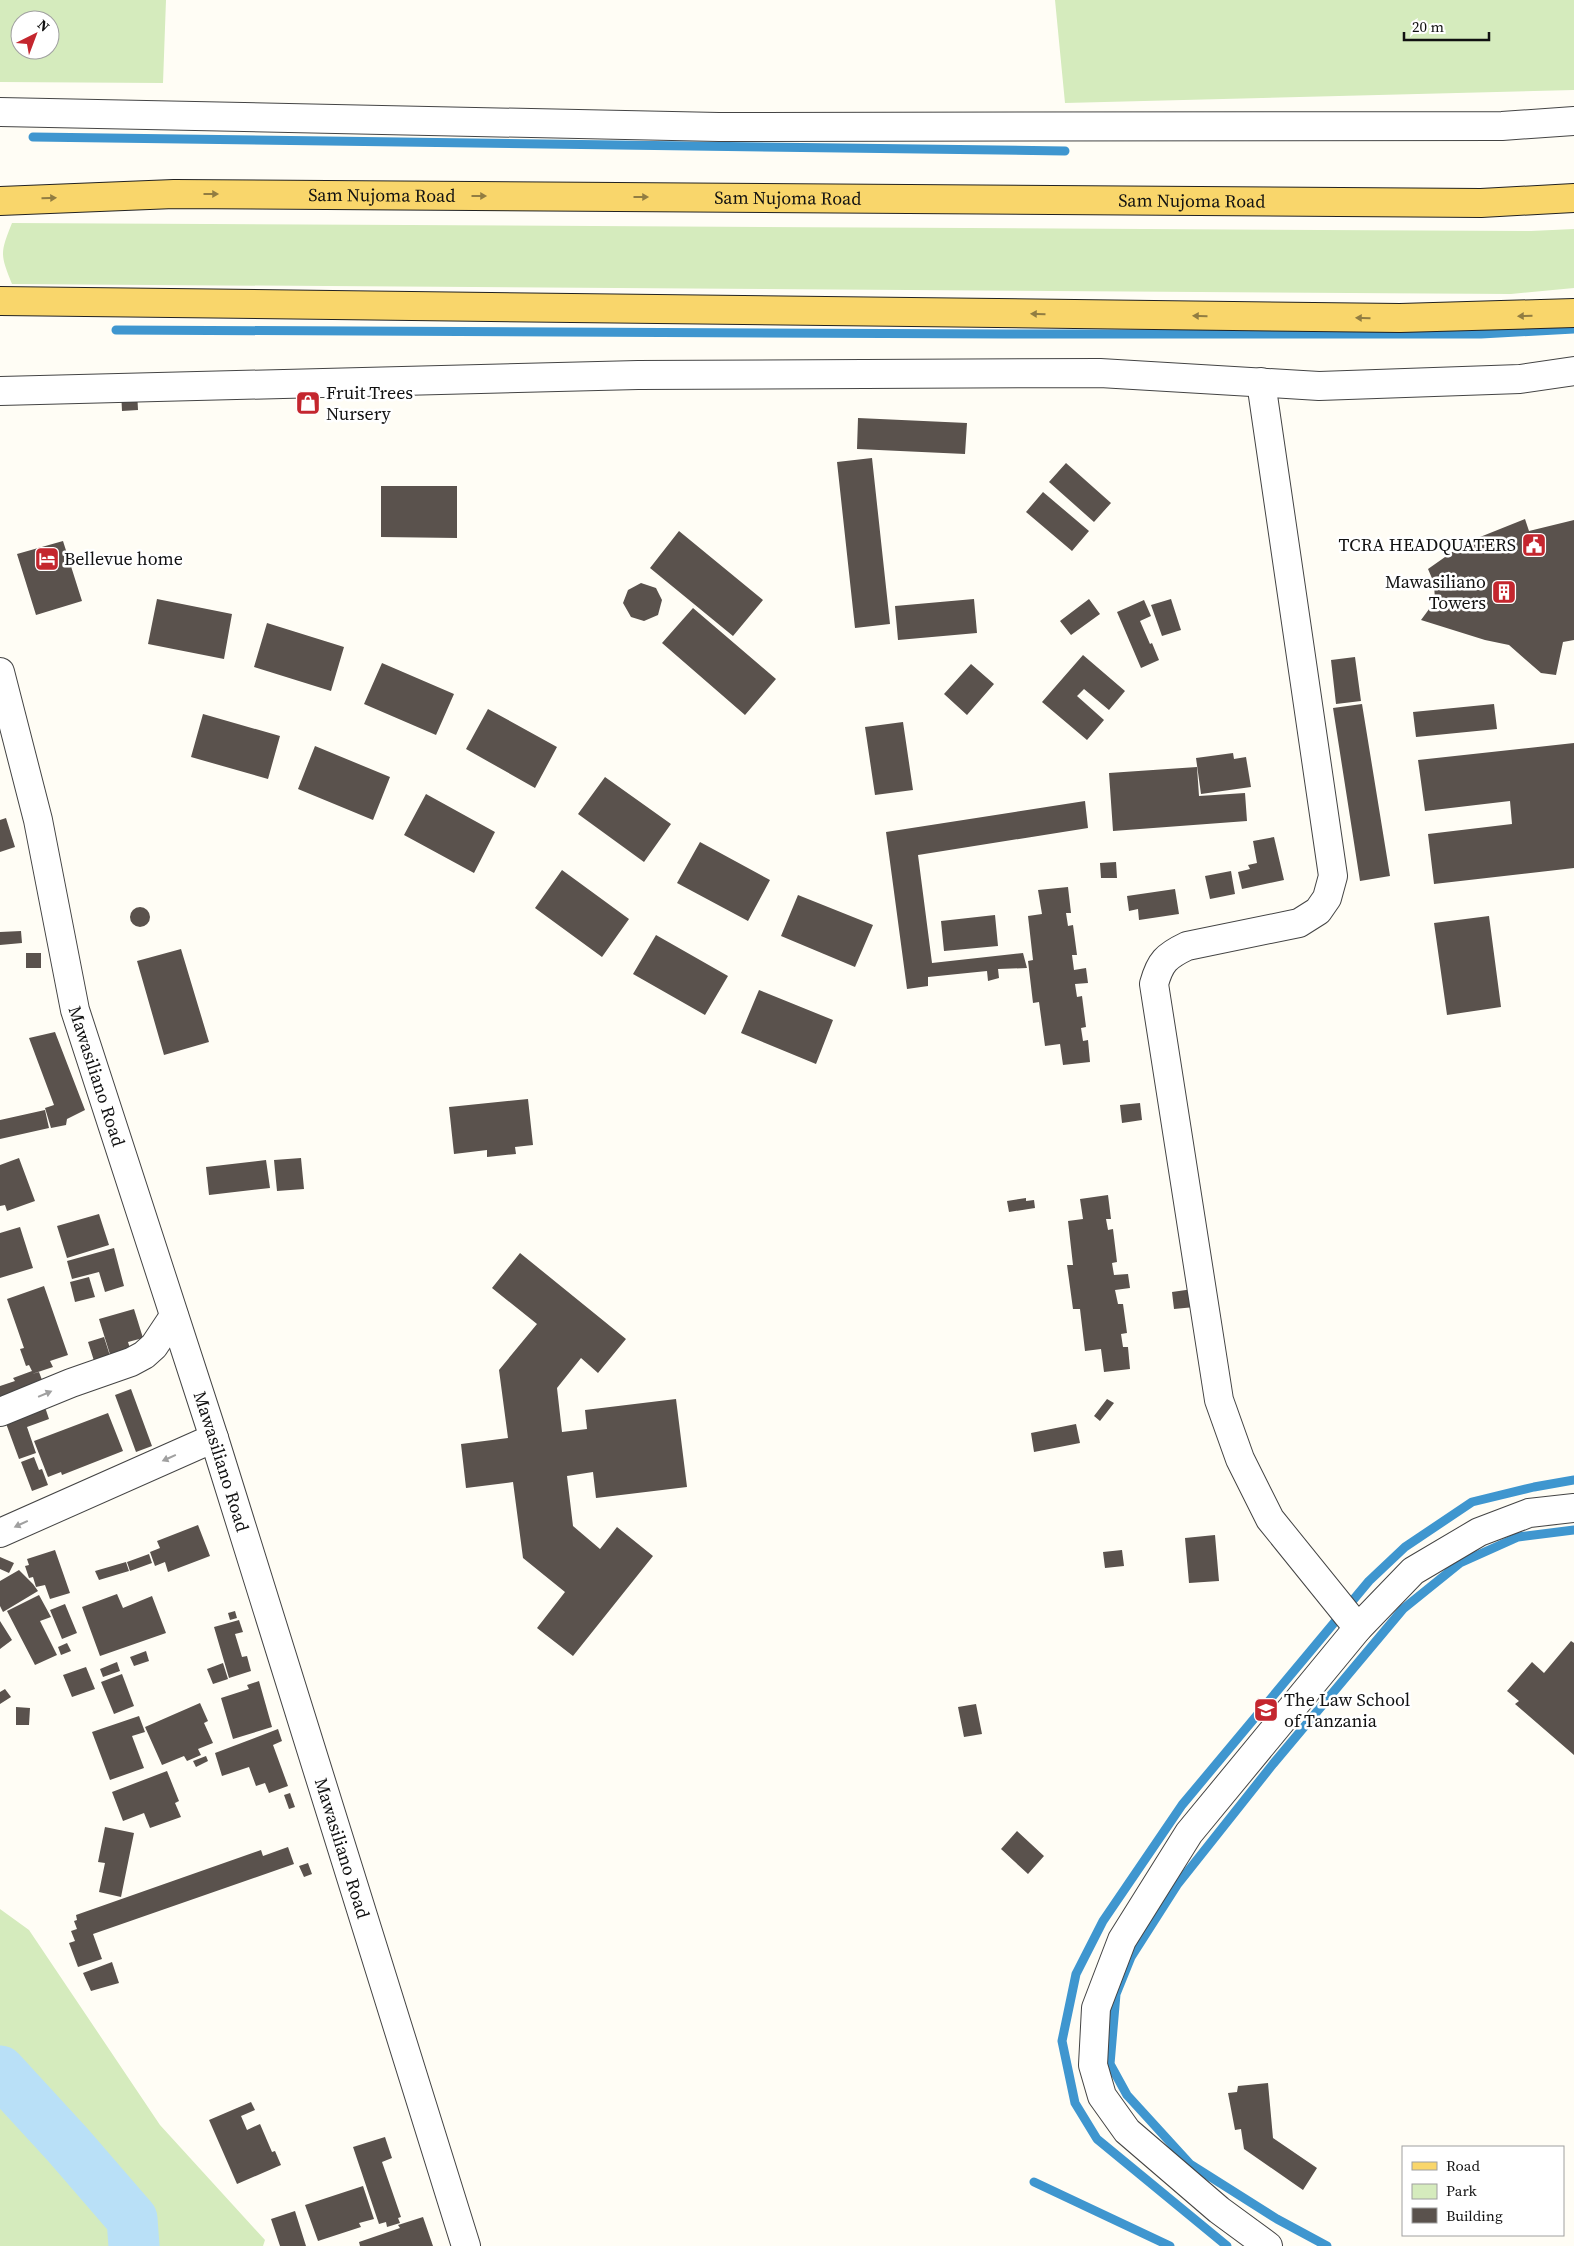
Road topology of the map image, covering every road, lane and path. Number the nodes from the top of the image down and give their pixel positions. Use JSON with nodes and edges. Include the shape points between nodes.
{"nodes":[{"id":1,"x":0,"y":112,"type":"edge"},
{"id":2,"x":1574,"y":121,"type":"edge"},
{"id":3,"x":1574,"y":198,"type":"edge"},
{"id":4,"x":0,"y":201,"type":"edge"},
{"id":5,"x":0,"y":301,"type":"edge"},
{"id":6,"x":1574,"y":313,"type":"edge"},
{"id":7,"x":1574,"y":371,"type":"edge"},
{"id":8,"x":1261,"y":382,"type":"junction"},
{"id":9,"x":0,"y":392,"type":"edge"},
{"id":10,"x":0,"y":672,"type":"edge"},
{"id":11,"x":174,"y":1316,"type":"junction"},
{"id":12,"x":0,"y":1412,"type":"edge"},
{"id":13,"x":214,"y":1438,"type":"junction"},
{"id":14,"x":1574,"y":1508,"type":"edge"},
{"id":15,"x":0,"y":1534,"type":"edge"},
{"id":16,"x":1358,"y":1628,"type":"junction"},
{"id":17,"x":466,"y":2246,"type":"edge"},
{"id":18,"x":1268,"y":2246,"type":"edge"}],
"edges":[{"from":1,"to":2,"type":"street","via":[[719,127],[1502,126]]},
{"from":4,"to":3,"type":"main road","name":"Sam Nujoma Road","one_way":true,"via":[[174,194],[1480,203]]},
{"from":6,"to":5,"type":"main road","one_way":true,"via":[[1400,318]]},
{"from":7,"to":8,"type":"street","via":[[1520,379],[1319,386]]},
{"from":8,"to":9,"type":"street","via":[[1100,373],[648,375]]},
{"from":8,"to":16,"type":"street","via":[[1333,876],[1327,898],[1318,910],[1299,923],[1187,946],[1170,954],[1159,968],[1154,984],[1219,1400],[1240,1459],[1270,1518]]},
{"from":10,"to":11,"type":"street","name":"Mawasiliano Road","via":[[38,820],[75,1010]]},
{"from":12,"to":11,"type":"street","one_way":true,"via":[[144,1355]]},
{"from":11,"to":13,"type":"street","name":"Mawasiliano Road"},
{"from":13,"to":15,"type":"street","one_way":true},
{"from":13,"to":17,"type":"street","name":"Mawasiliano Road"},
{"from":14,"to":16,"type":"street","via":[[1529,1513],[1479,1532],[1413,1571]]},
{"from":16,"to":18,"type":"street","via":[[1189,1833],[1122,1940],[1096,2008],[1093,2065],[1102,2096],[1126,2131],[1219,2210]]}]}
